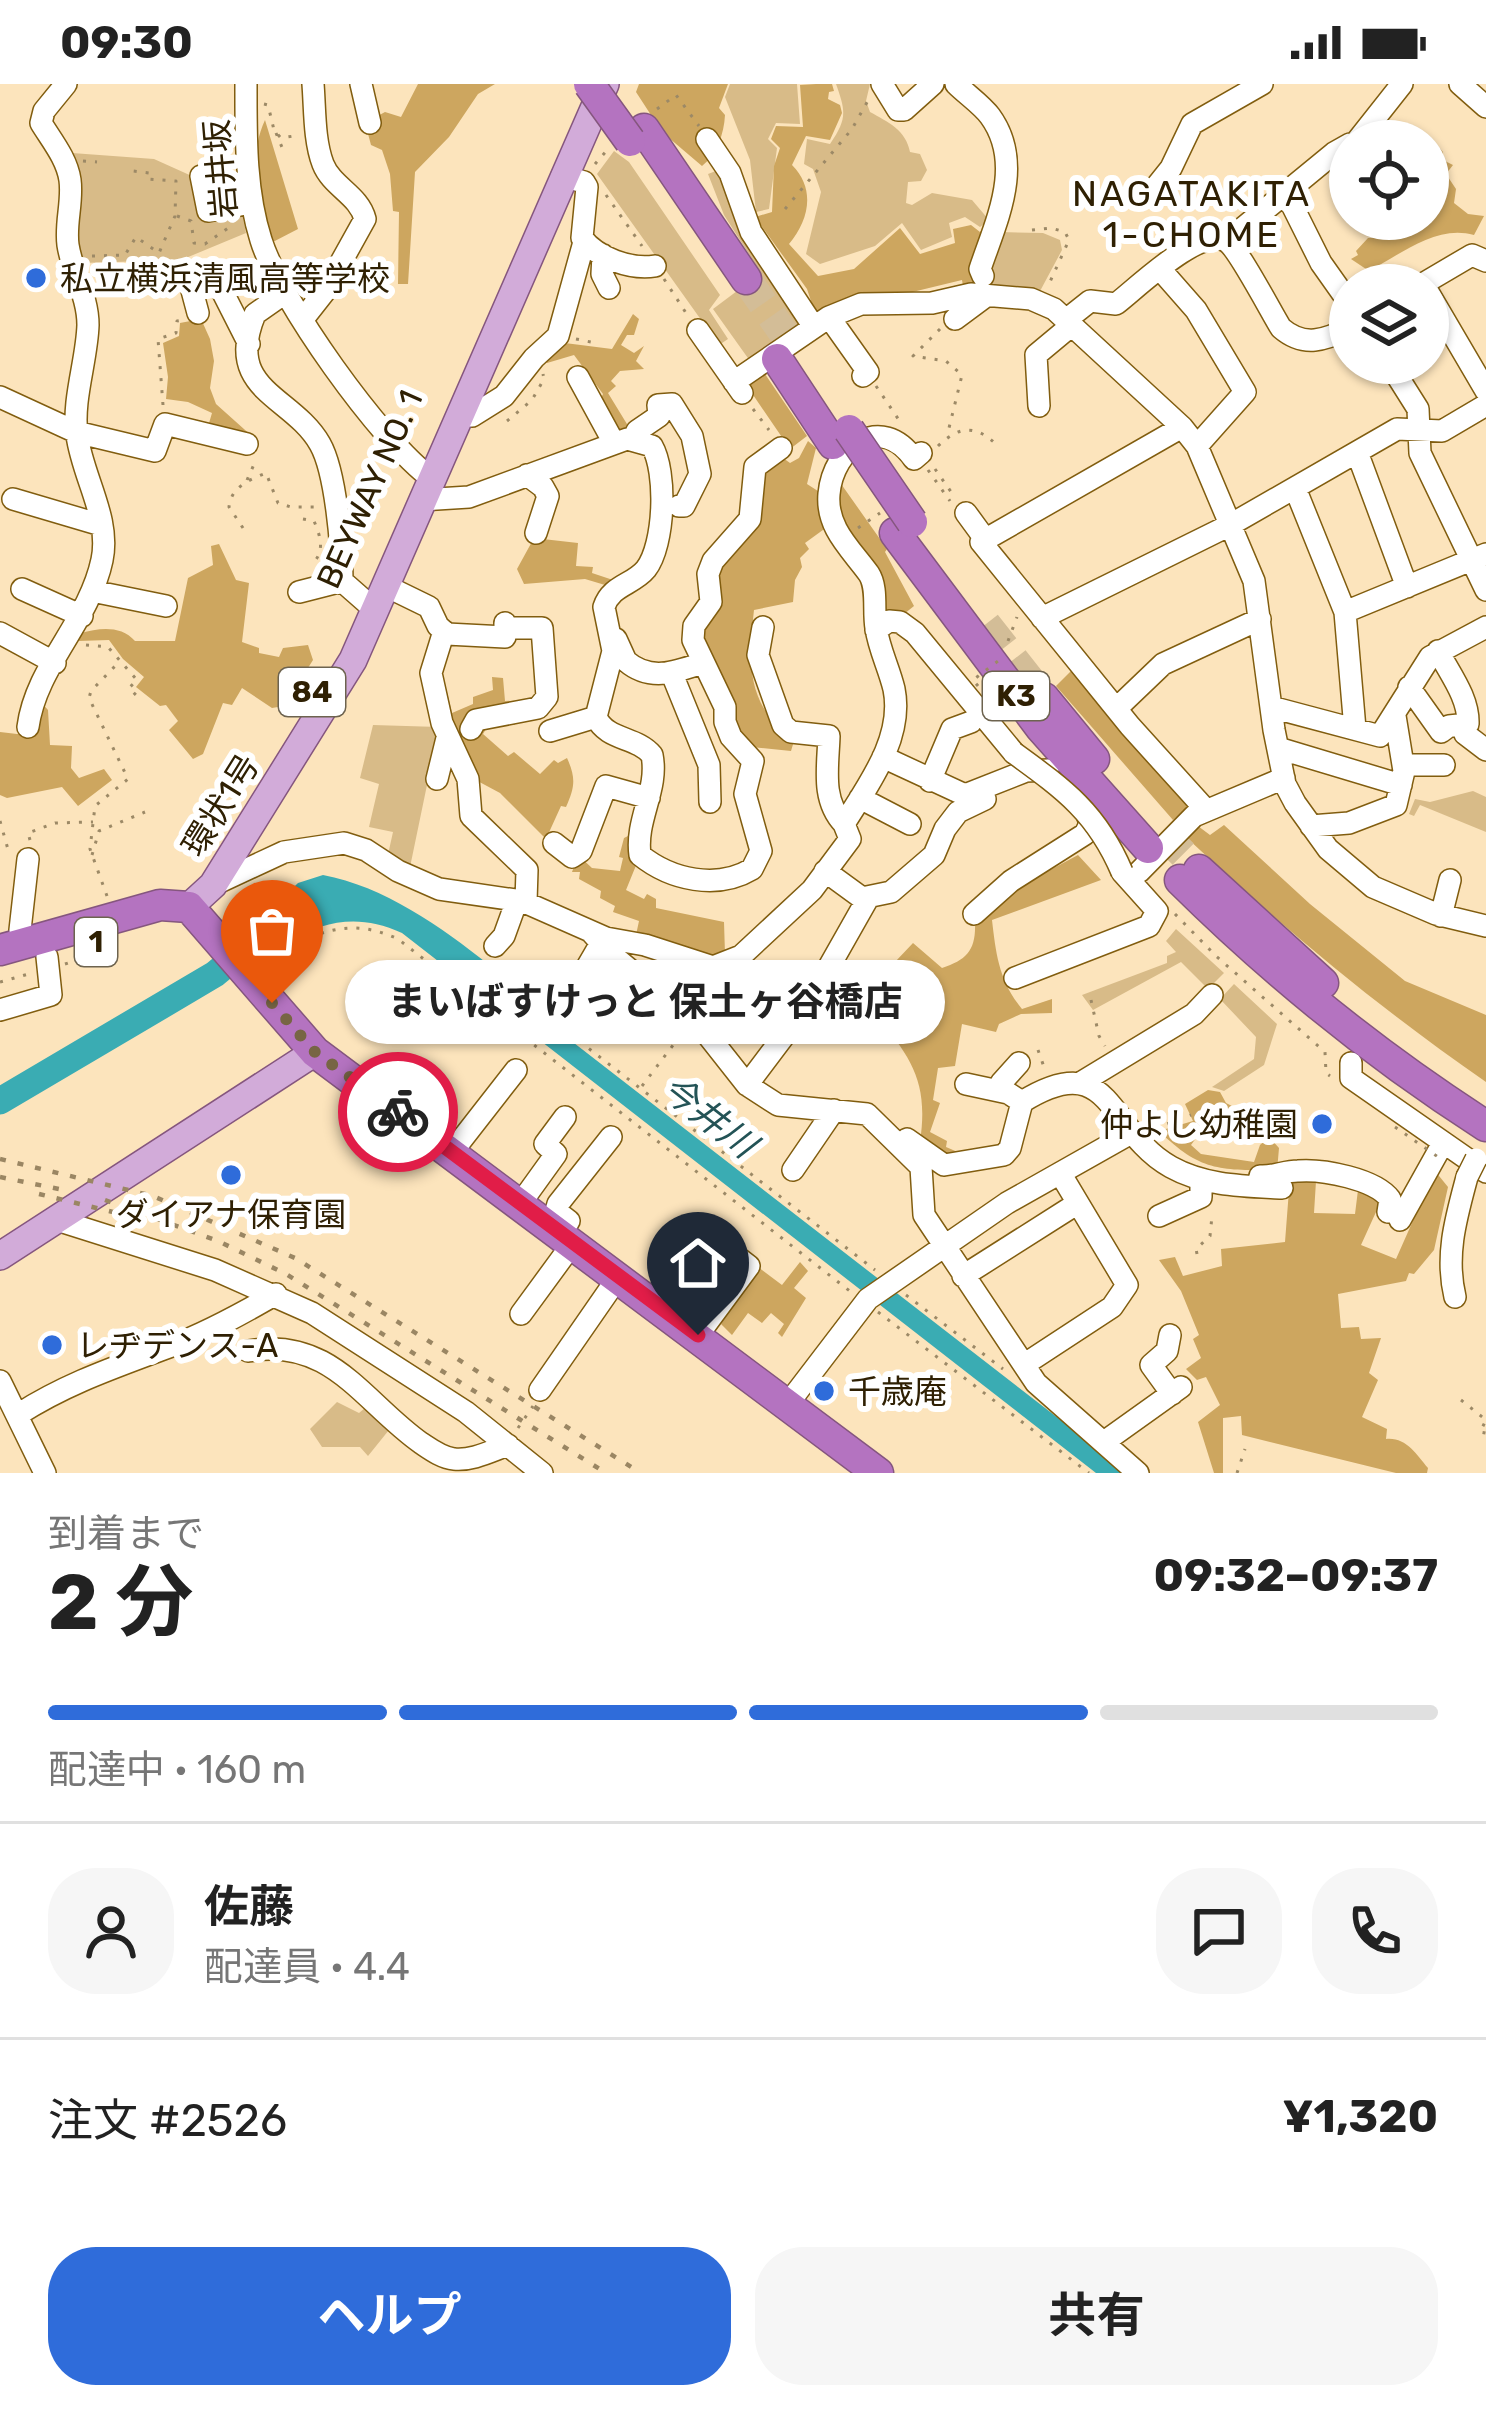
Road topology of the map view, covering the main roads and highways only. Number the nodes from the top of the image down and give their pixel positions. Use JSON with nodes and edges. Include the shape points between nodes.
{"nodes":[{"id":1,"x":593,"y":86,"type":"edge"},
{"id":2,"x":738,"y":285,"type":"tunnel mouth"},
{"id":3,"x":803,"y":338,"type":"tunnel mouth"},
{"id":4,"x":423,"y":482,"type":"junction"},
{"id":5,"x":904,"y":528,"type":"junction"},
{"id":6,"x":366,"y":594,"type":"junction"},
{"id":7,"x":997,"y":632,"type":"tunnel mouth"},
{"id":8,"x":1045,"y":698,"type":"tunnel mouth"},
{"id":9,"x":190,"y":907,"type":"junction"},
{"id":10,"x":23,"y":950,"type":"edge"},
{"id":11,"x":0,"y":970,"type":"edge"},
{"id":12,"x":315,"y":1052,"type":"junction"},
{"id":13,"x":1486,"y":1102,"type":"edge"},
{"id":14,"x":1486,"y":1126,"type":"edge"},
{"id":15,"x":0,"y":1256,"type":"edge"},
{"id":16,"x":878,"y":1473,"type":"edge"}],
"edges":[{"from":1,"to":2,"type":"highway","bridge":true,"via":[[637,135]]},
{"from":1,"to":4,"type":"main road","name":"BEYWAY NO. 1","number":"84"},
{"from":1,"to":4,"type":"main road","name":"BEYWAY NO. 1","number":"84","via":[[562,176]]},
{"from":3,"to":5,"type":"highway","number":"K3","bridge":true,"via":[[841,437]]},
{"from":4,"to":6,"type":"main road","name":"環状1号","number":"84"},
{"from":5,"to":7,"type":"highway","number":"K3"},
{"from":5,"to":8,"type":"highway","number":"K3","via":[[1041,728],[1143,856]]},
{"from":6,"to":9,"type":"main road","name":"BEYWAY NO. 1","number":"84","via":[[200,876]]},
{"from":6,"to":9,"type":"main road","name":"環状1号","number":"84","via":[[353,660],[213,885]]},
{"from":9,"to":10,"type":"highway","number":"1","via":[[162,923]]},
{"from":9,"to":12,"type":"highway","via":[[244,958]]},
{"from":10,"to":11,"type":"highway","number":"1"},
{"from":12,"to":15,"type":"main road"},
{"from":12,"to":16,"type":"highway"},
{"from":13,"to":14,"type":"highway","via":[[1267,936],[1182,884],[1344,1027]]}]}
